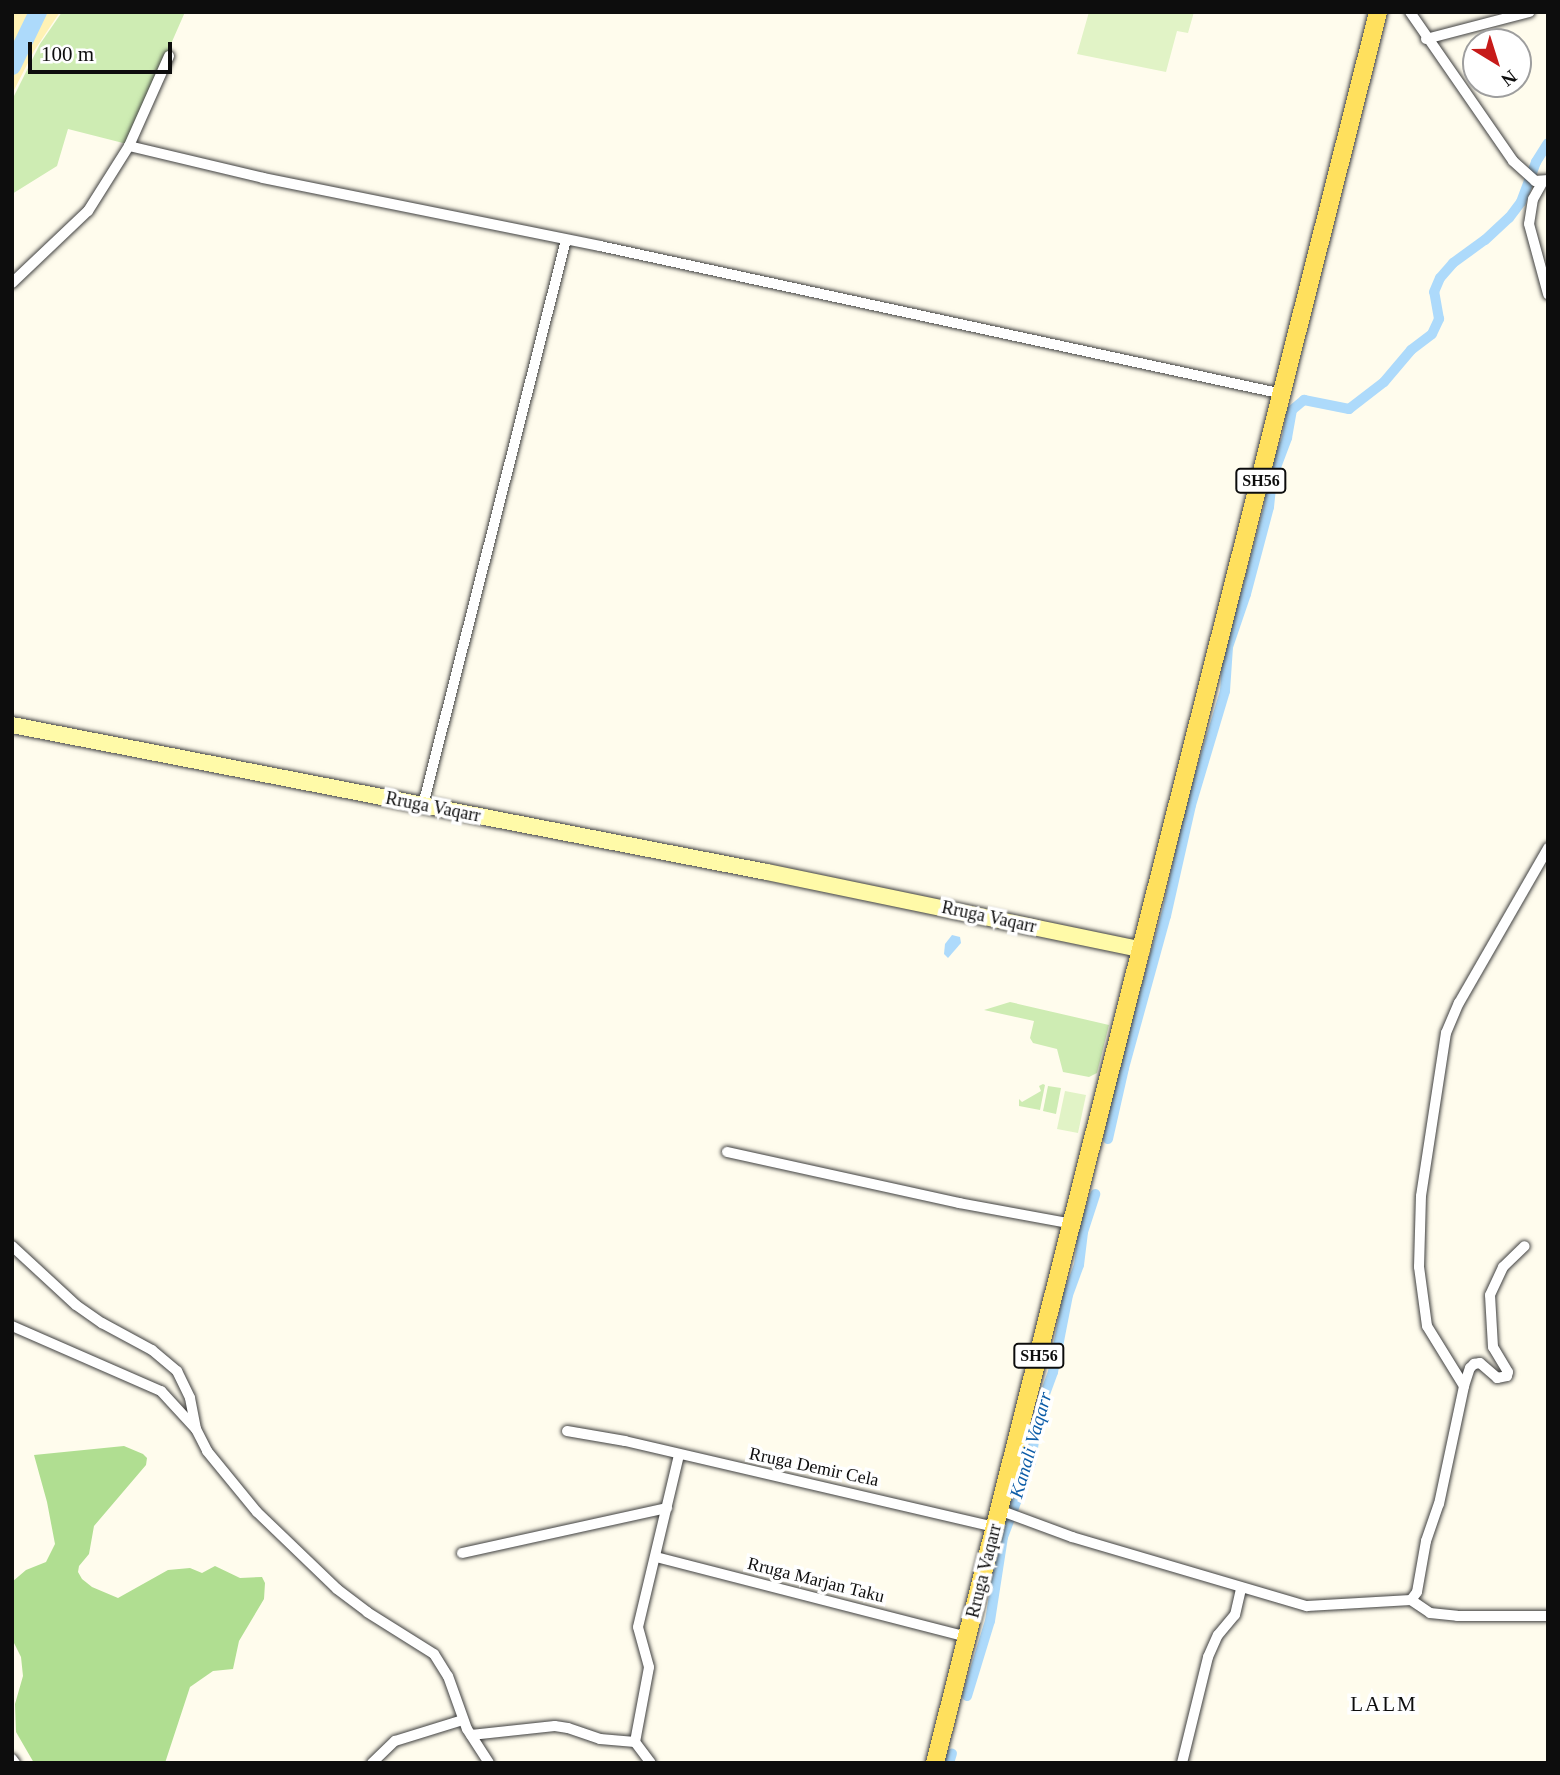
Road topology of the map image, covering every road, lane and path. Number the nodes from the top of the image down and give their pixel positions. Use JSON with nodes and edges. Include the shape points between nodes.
{"nodes":[{"id":1,"x":1378,"y":12,"type":"edge"},
{"id":2,"x":1410,"y":12,"type":"edge"},
{"id":3,"x":1530,"y":12,"type":"edge"},
{"id":4,"x":1426,"y":39,"type":"junction"},
{"id":5,"x":169,"y":56,"type":"dead end"},
{"id":6,"x":129,"y":146,"type":"junction"},
{"id":7,"x":1542,"y":181,"type":"edge"},
{"id":8,"x":566,"y":240,"type":"junction"},
{"id":9,"x":12,"y":283,"type":"edge"},
{"id":10,"x":1548,"y":294,"type":"edge"},
{"id":11,"x":1283,"y":394,"type":"junction"},
{"id":12,"x":12,"y":725,"type":"edge"},
{"id":13,"x":423,"y":805,"type":"junction"},
{"id":14,"x":1548,"y":848,"type":"edge"},
{"id":15,"x":1142,"y":950,"type":"junction"},
{"id":16,"x":727,"y":1152,"type":"dead end"},
{"id":17,"x":1073,"y":1224,"type":"junction"},
{"id":18,"x":12,"y":1246,"type":"edge"},
{"id":19,"x":1525,"y":1246,"type":"dead end"},
{"id":20,"x":12,"y":1326,"type":"edge"},
{"id":21,"x":1464,"y":1386,"type":"junction"},
{"id":22,"x":197,"y":1429,"type":"junction"},
{"id":23,"x":567,"y":1431,"type":"dead end"},
{"id":24,"x":679,"y":1455,"type":"junction"},
{"id":25,"x":667,"y":1508,"type":"junction"},
{"id":26,"x":1005,"y":1516,"type":"junction"},
{"id":27,"x":462,"y":1553,"type":"dead end"},
{"id":28,"x":656,"y":1557,"type":"junction"},
{"id":29,"x":1241,"y":1589,"type":"junction"},
{"id":30,"x":1411,"y":1600,"type":"junction"},
{"id":31,"x":1548,"y":1616,"type":"edge"},
{"id":32,"x":967,"y":1637,"type":"junction"},
{"id":33,"x":463,"y":1720,"type":"junction"},
{"id":34,"x":471,"y":1735,"type":"junction"},
{"id":35,"x":635,"y":1742,"type":"junction"},
{"id":36,"x":372,"y":1763,"type":"edge"},
{"id":37,"x":489,"y":1763,"type":"edge"},
{"id":38,"x":651,"y":1763,"type":"edge"},
{"id":39,"x":935,"y":1763,"type":"edge"},
{"id":40,"x":1182,"y":1763,"type":"edge"}],
"edges":[{"from":1,"to":11,"type":"main road","number":"SH56"},
{"from":2,"to":4,"type":"street"},
{"from":3,"to":4,"type":"street"},
{"from":4,"to":7,"type":"street","via":[[1524,173]]},
{"from":5,"to":6,"type":"street"},
{"from":6,"to":8,"type":"street"},
{"from":6,"to":9,"type":"street","via":[[88,211]]},
{"from":7,"to":10,"type":"street","via":[[1529,224]]},
{"from":8,"to":11,"type":"street"},
{"from":8,"to":13,"type":"street"},
{"from":11,"to":15,"type":"main road","number":"SH56"},
{"from":12,"to":13,"type":"main road","name":"Rruga Vaqarr"},
{"from":13,"to":15,"type":"main road","name":"Rruga Vaqarr"},
{"from":14,"to":21,"type":"street","via":[[1452,1017],[1423,1173],[1419,1268],[1427,1326]]},
{"from":15,"to":17,"type":"main road","name":"Rruga Vaqarr","number":"SH56"},
{"from":16,"to":17,"type":"street"},
{"from":17,"to":26,"type":"main road","name":"Rruga Vaqarr","number":"SH56"},
{"from":18,"to":22,"type":"street","via":[[76,1305],[166,1360],[186,1386]]},
{"from":19,"to":21,"type":"street","via":[[1503,1268],[1490,1295],[1493,1347],[1507,1376],[1497,1378],[1480,1363],[1474,1364]]},
{"from":20,"to":22,"type":"street","via":[[161,1391]]},
{"from":21,"to":30,"type":"street","via":[[1439,1504],[1426,1541],[1417,1592]]},
{"from":22,"to":33,"type":"street","via":[[207,1451],[237,1489],[337,1589],[434,1654],[448,1676]]},
{"from":23,"to":24,"type":"street","name":"Rruga Demir Cela"},
{"from":24,"to":25,"type":"street"},
{"from":24,"to":26,"type":"street","name":"Rruga Demir Cela"},
{"from":25,"to":27,"type":"street"},
{"from":25,"to":28,"type":"street"},
{"from":26,"to":29,"type":"street","name":"Rruga Demir Cela"},
{"from":26,"to":32,"type":"main road","name":"Rruga Vaqarr","number":"SH56"},
{"from":28,"to":32,"type":"street","name":"Rruga Marjan Taku"},
{"from":28,"to":35,"type":"street","via":[[638,1627],[649,1667]]},
{"from":29,"to":30,"type":"street","name":"Rruga Demir Cela","via":[[1322,1607]]},
{"from":29,"to":40,"type":"street","via":[[1234,1615],[1208,1657]]},
{"from":30,"to":31,"type":"street","via":[[1430,1613]]},
{"from":32,"to":39,"type":"main road","name":"Rruga Vaqarr","number":"SH56"},
{"from":33,"to":34,"type":"street"},
{"from":33,"to":36,"type":"street","via":[[395,1741]]},
{"from":34,"to":35,"type":"street","via":[[555,1726],[600,1739]]},
{"from":34,"to":37,"type":"street"},
{"from":35,"to":38,"type":"street"}]}
